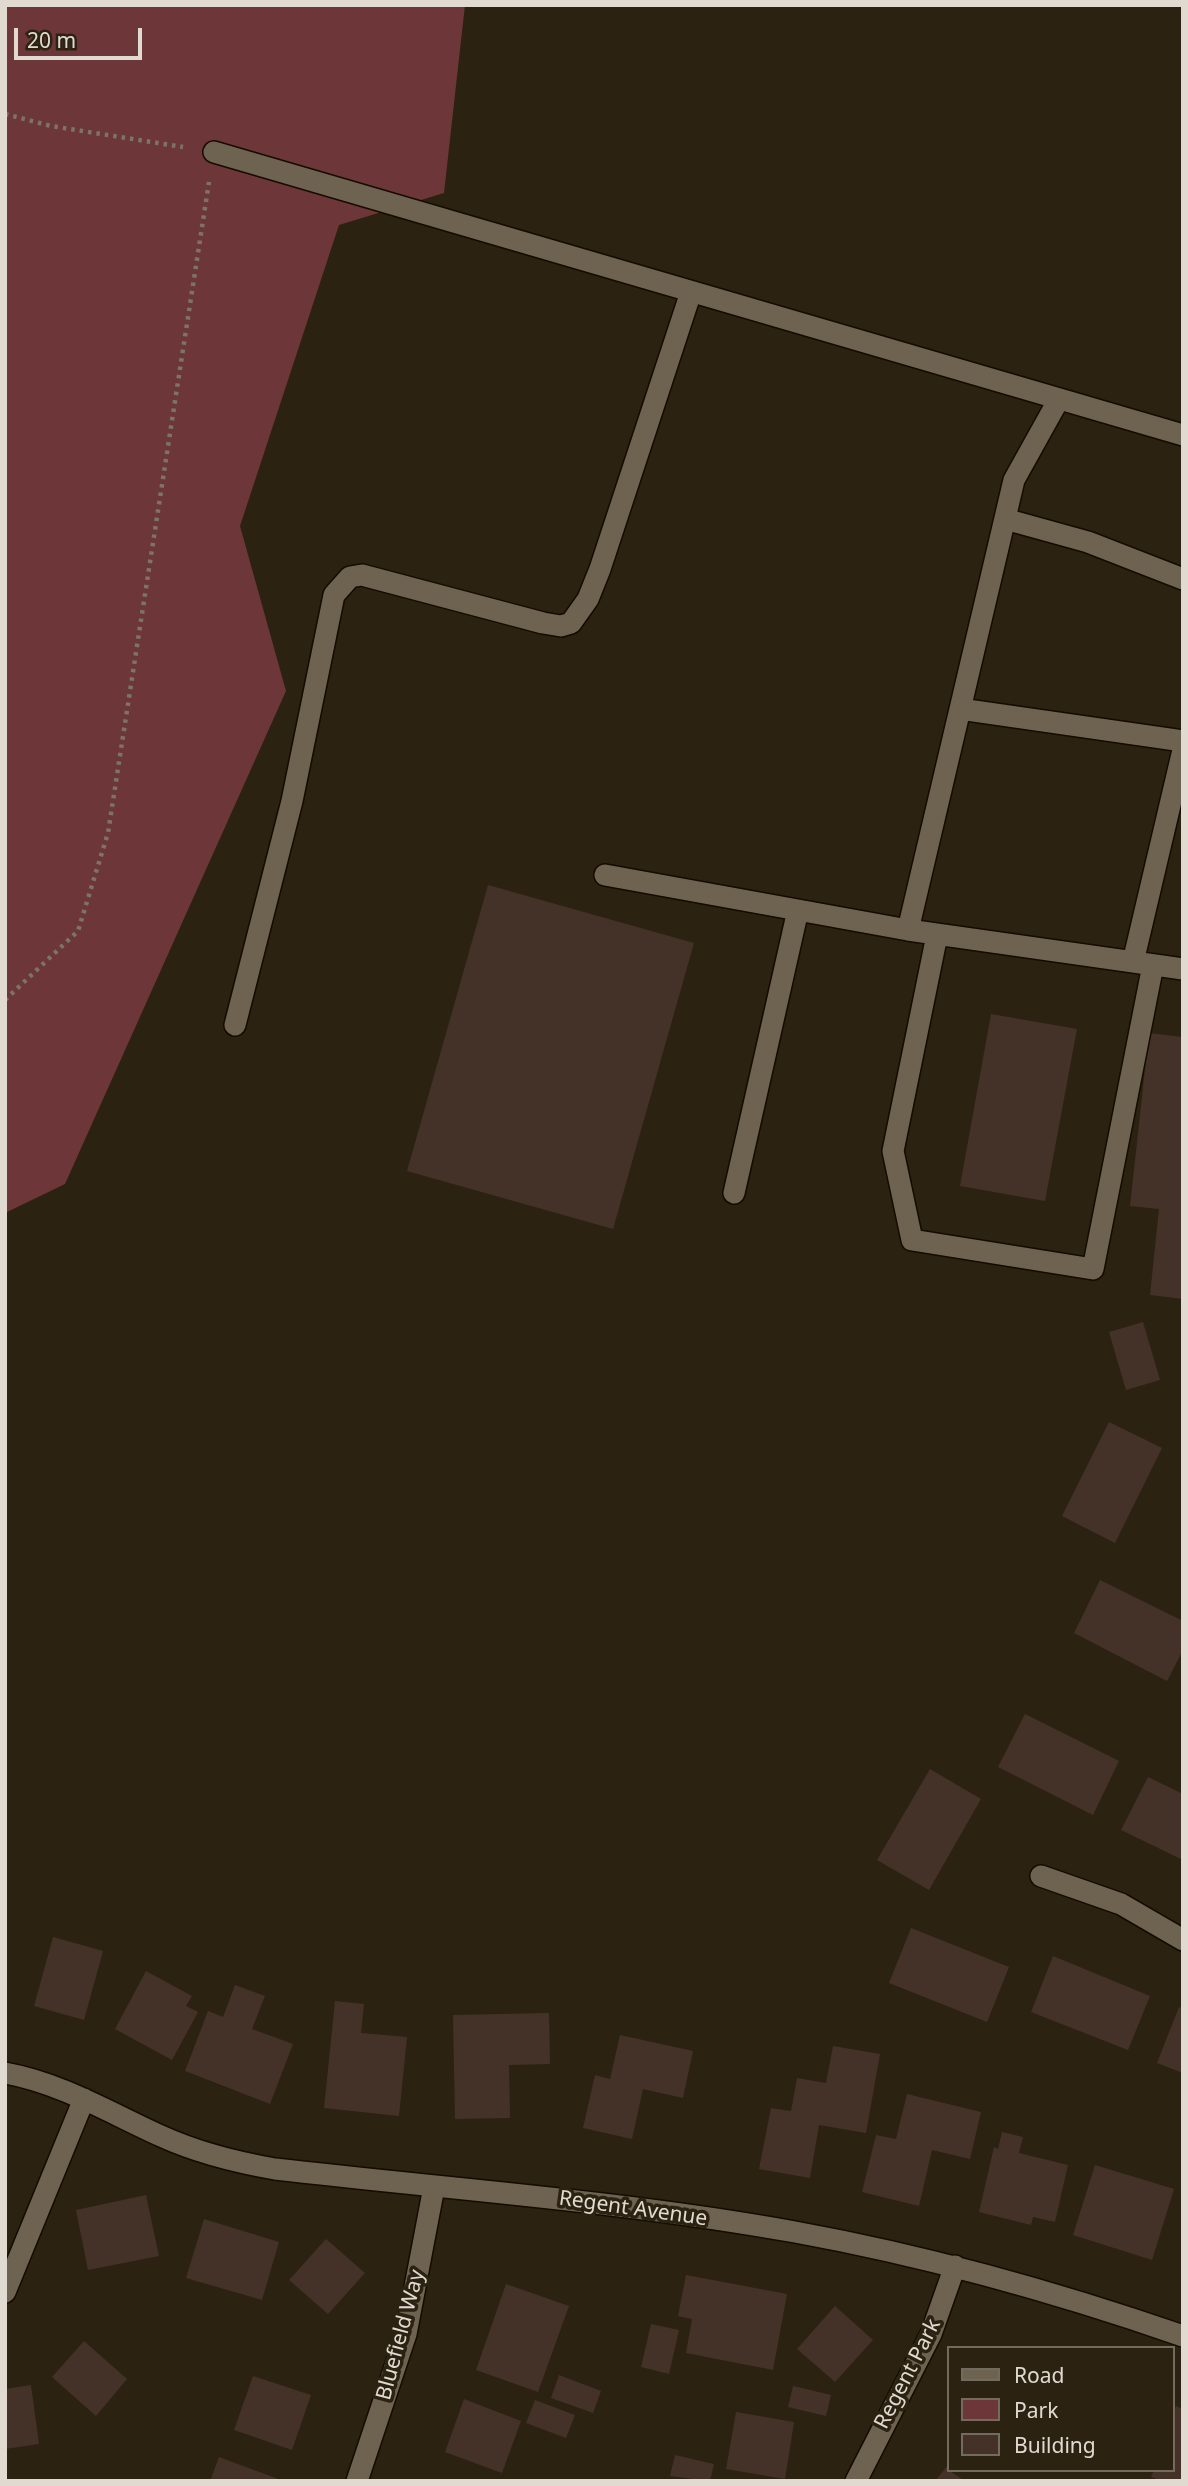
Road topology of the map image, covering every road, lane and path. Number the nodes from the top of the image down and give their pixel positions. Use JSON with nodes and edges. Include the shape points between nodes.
{"nodes":[{"id":1,"x":5,"y":114,"type":"edge"},
{"id":2,"x":214,"y":152,"type":"junction"},
{"id":3,"x":691,"y":292,"type":"junction"},
{"id":4,"x":1059,"y":399,"type":"junction"},
{"id":5,"x":1183,"y":435,"type":"edge"},
{"id":6,"x":1004,"y":519,"type":"junction"},
{"id":7,"x":1183,"y":579,"type":"edge"},
{"id":8,"x":960,"y":709,"type":"junction"},
{"id":9,"x":1183,"y":741,"type":"edge"},
{"id":10,"x":1183,"y":750,"type":"edge"},
{"id":11,"x":605,"y":875,"type":"dead end"},
{"id":12,"x":798,"y":910,"type":"junction"},
{"id":13,"x":908,"y":930,"type":"junction"},
{"id":14,"x":937,"y":935,"type":"junction"},
{"id":15,"x":1143,"y":964,"type":"junction"},
{"id":16,"x":1183,"y":969,"type":"edge"},
{"id":17,"x":5,"y":1000,"type":"edge"},
{"id":18,"x":235,"y":1024,"type":"dead end"},
{"id":19,"x":734,"y":1193,"type":"dead end"},
{"id":20,"x":1041,"y":1875,"type":"dead end"},
{"id":21,"x":1183,"y":1940,"type":"edge"},
{"id":22,"x":5,"y":2073,"type":"edge"},
{"id":23,"x":84,"y":2099,"type":"junction"},
{"id":24,"x":434,"y":2187,"type":"junction"},
{"id":25,"x":956,"y":2266,"type":"junction"},
{"id":26,"x":5,"y":2292,"type":"edge"},
{"id":27,"x":1183,"y":2336,"type":"edge"},
{"id":28,"x":357,"y":2481,"type":"edge"},
{"id":29,"x":856,"y":2481,"type":"edge"}],
"edges":[{"from":1,"to":2,"type":"path","via":[[51,126]]},
{"from":2,"to":3,"type":"street"},
{"from":2,"to":17,"type":"path","via":[[108,832],[78,931]]},
{"from":3,"to":4,"type":"street"},
{"from":3,"to":18,"type":"street","via":[[600,569],[571,624],[543,623],[362,575],[343,581],[334,595],[292,801]]},
{"from":4,"to":5,"type":"street"},
{"from":4,"to":6,"type":"street","via":[[1014,480]]},
{"from":6,"to":7,"type":"street","via":[[1088,542]]},
{"from":6,"to":8,"type":"street"},
{"from":8,"to":9,"type":"street"},
{"from":8,"to":13,"type":"street"},
{"from":10,"to":15,"type":"street"},
{"from":11,"to":12,"type":"street"},
{"from":12,"to":13,"type":"street"},
{"from":12,"to":19,"type":"street"},
{"from":13,"to":14,"type":"street"},
{"from":14,"to":15,"type":"street"},
{"from":14,"to":15,"type":"street","via":[[893,1151],[912,1240],[1093,1269]]},
{"from":15,"to":16,"type":"street"},
{"from":20,"to":21,"type":"street","via":[[1121,1904]]},
{"from":22,"to":23,"type":"street","name":"Regent Avenue"},
{"from":23,"to":24,"type":"street","name":"Regent Avenue","via":[[161,2136],[226,2160]]},
{"from":23,"to":26,"type":"street"},
{"from":24,"to":25,"type":"street","name":"Regent Avenue","via":[[717,2220]]},
{"from":24,"to":28,"type":"street","name":"Bluefield Way","via":[[406,2334]]},
{"from":25,"to":27,"type":"street","name":"Regent Avenue"},
{"from":25,"to":29,"type":"street","name":"Regent Park","via":[[931,2334]]}]}
